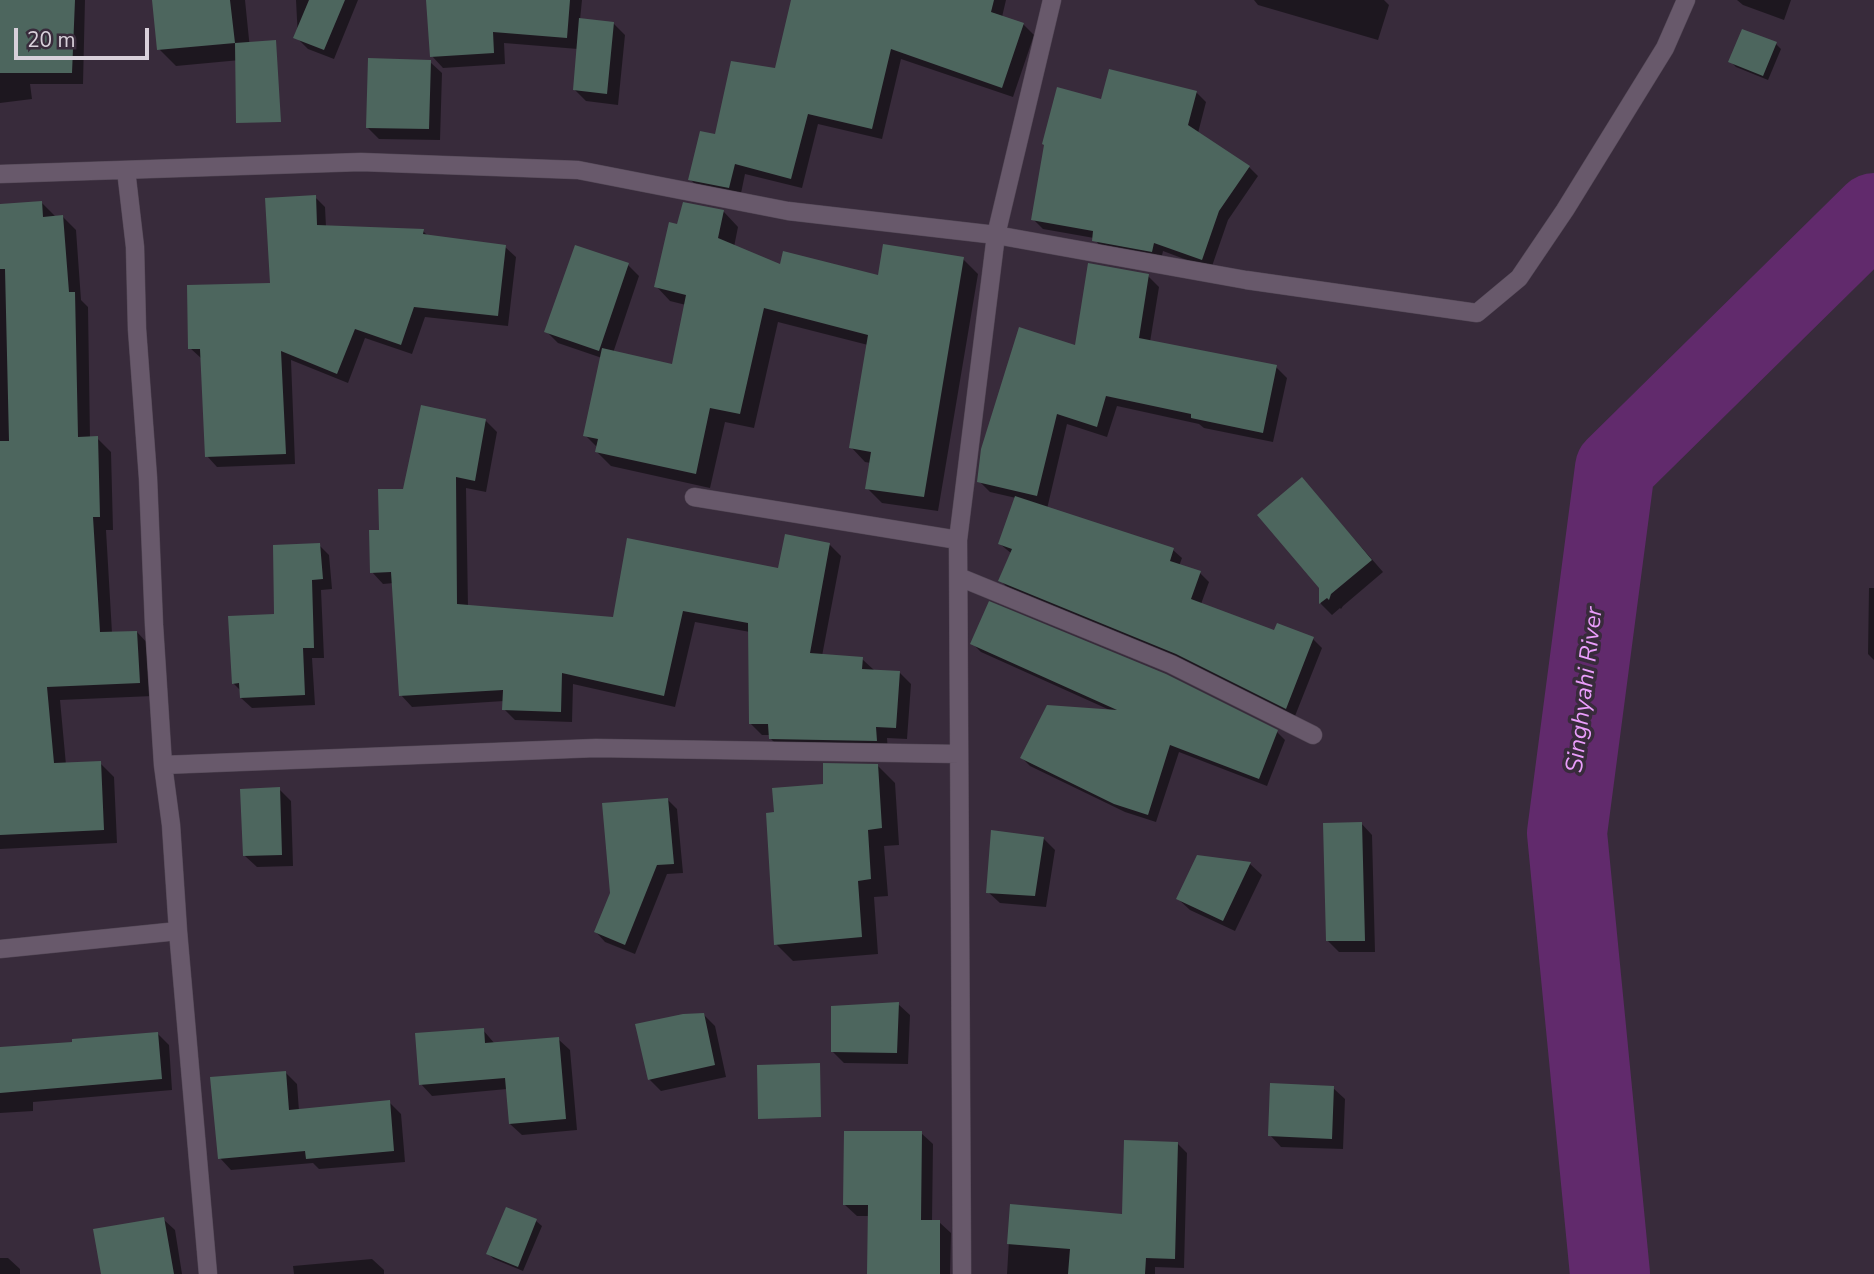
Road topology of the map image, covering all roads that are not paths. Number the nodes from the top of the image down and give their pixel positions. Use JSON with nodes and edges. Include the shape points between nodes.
{"nodes":[{"id":1,"x":1052,"y":0,"type":"edge"},
{"id":2,"x":1686,"y":0,"type":"edge"},
{"id":3,"x":126,"y":170,"type":"junction"},
{"id":4,"x":0,"y":174,"type":"edge"},
{"id":5,"x":996,"y":235,"type":"junction"},
{"id":6,"x":694,"y":497,"type":"dead end"},
{"id":7,"x":958,"y":540,"type":"junction"},
{"id":8,"x":959,"y":577,"type":"junction"},
{"id":9,"x":1313,"y":735,"type":"dead end"},
{"id":10,"x":959,"y":754,"type":"junction"},
{"id":11,"x":163,"y":765,"type":"junction"},
{"id":12,"x":178,"y":931,"type":"junction"},
{"id":13,"x":0,"y":949,"type":"edge"},
{"id":14,"x":208,"y":1274,"type":"edge"},
{"id":15,"x":962,"y":1274,"type":"edge"}],
"edges":[{"from":1,"to":5,"type":"street"},
{"from":2,"to":5,"type":"street","via":[[1665,48],[1565,210],[1519,278],[1477,313],[1246,280]]},
{"from":3,"to":4,"type":"street"},
{"from":3,"to":5,"type":"street","via":[[361,162],[578,170],[788,211]]},
{"from":3,"to":11,"type":"street","via":[[135,247]]},
{"from":5,"to":7,"type":"street"},
{"from":6,"to":7,"type":"street"},
{"from":7,"to":8,"type":"street"},
{"from":8,"to":9,"type":"street","via":[[1171,664]]},
{"from":8,"to":10,"type":"street"},
{"from":10,"to":11,"type":"street","via":[[596,748]]},
{"from":10,"to":15,"type":"street"},
{"from":11,"to":12,"type":"street"},
{"from":12,"to":13,"type":"street"},
{"from":12,"to":14,"type":"street"}]}
